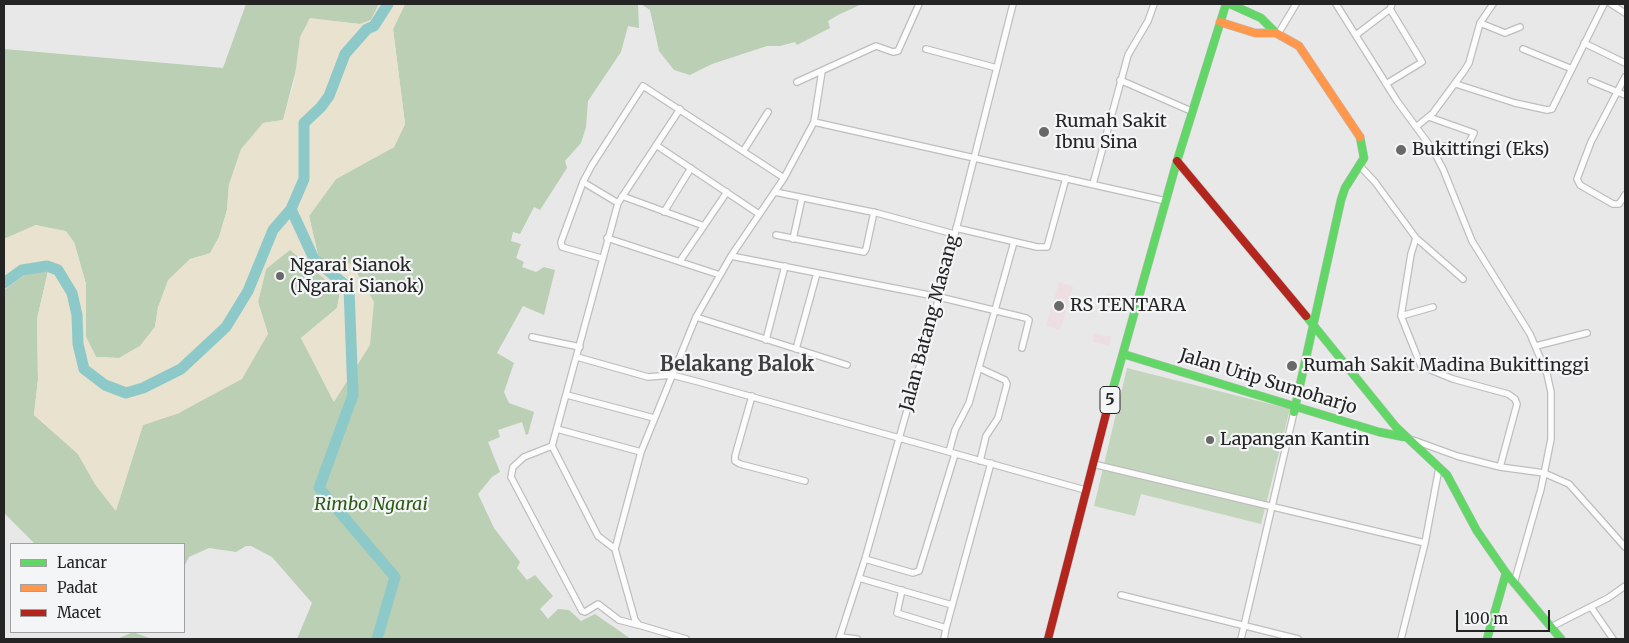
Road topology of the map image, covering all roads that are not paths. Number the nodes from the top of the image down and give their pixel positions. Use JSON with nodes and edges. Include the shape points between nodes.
{"nodes":[{"id":1,"x":919,"y":4,"type":"edge"},
{"id":2,"x":1013,"y":4,"type":"edge"},
{"id":3,"x":1154,"y":4,"type":"edge"},
{"id":4,"x":1228,"y":4,"type":"edge"},
{"id":5,"x":1296,"y":4,"type":"edge"},
{"id":6,"x":1336,"y":4,"type":"edge"},
{"id":7,"x":1493,"y":4,"type":"edge"},
{"id":8,"x":1604,"y":4,"type":"edge"},
{"id":9,"x":1611,"y":4,"type":"edge"},
{"id":10,"x":1391,"y":6,"type":"edge"},
{"id":11,"x":1625,"y":13,"type":"edge"},
{"id":12,"x":1220,"y":22,"type":"junction"},
{"id":13,"x":1480,"y":23,"type":"junction"},
{"id":14,"x":1520,"y":27,"type":"dead end"},
{"id":15,"x":1277,"y":34,"type":"junction"},
{"id":16,"x":1356,"y":35,"type":"junction"},
{"id":17,"x":1584,"y":43,"type":"junction"},
{"id":18,"x":926,"y":49,"type":"dead end"},
{"id":19,"x":1523,"y":49,"type":"dead end"},
{"id":20,"x":1625,"y":63,"type":"edge"},
{"id":21,"x":997,"y":68,"type":"junction"},
{"id":22,"x":1572,"y":69,"type":"junction"},
{"id":23,"x":822,"y":71,"type":"junction"},
{"id":24,"x":1625,"y":77,"type":"edge"},
{"id":25,"x":1120,"y":80,"type":"junction"},
{"id":26,"x":1591,"y":81,"type":"dead end"},
{"id":27,"x":797,"y":82,"type":"dead end"},
{"id":28,"x":1386,"y":84,"type":"junction"},
{"id":29,"x":1456,"y":84,"type":"junction"},
{"id":30,"x":1618,"y":90,"type":"junction"},
{"id":31,"x":1625,"y":95,"type":"edge"},
{"id":32,"x":680,"y":109,"type":"junction"},
{"id":33,"x":1191,"y":111,"type":"junction"},
{"id":34,"x":768,"y":112,"type":"dead end"},
{"id":35,"x":1429,"y":117,"type":"junction"},
{"id":36,"x":814,"y":122,"type":"junction"},
{"id":37,"x":1416,"y":127,"type":"junction"},
{"id":38,"x":656,"y":145,"type":"junction"},
{"id":39,"x":744,"y":150,"type":"junction"},
{"id":40,"x":1435,"y":152,"type":"junction"},
{"id":41,"x":974,"y":160,"type":"junction"},
{"id":42,"x":1177,"y":161,"type":"junction"},
{"id":43,"x":1359,"y":165,"type":"junction"},
{"id":44,"x":691,"y":168,"type":"junction"},
{"id":45,"x":784,"y":178,"type":"junction"},
{"id":46,"x":1066,"y":178,"type":"junction"},
{"id":47,"x":583,"y":182,"type":"junction"},
{"id":48,"x":1093,"y":184,"type":"junction"},
{"id":49,"x":727,"y":192,"type":"junction"},
{"id":50,"x":775,"y":192,"type":"junction"},
{"id":51,"x":1625,"y":195,"type":"edge"},
{"id":52,"x":622,"y":196,"type":"junction"},
{"id":53,"x":802,"y":198,"type":"junction"},
{"id":54,"x":1166,"y":201,"type":"junction"},
{"id":55,"x":618,"y":203,"type":"junction"},
{"id":56,"x":664,"y":212,"type":"junction"},
{"id":57,"x":874,"y":212,"type":"junction"},
{"id":58,"x":759,"y":214,"type":"junction"},
{"id":59,"x":704,"y":226,"type":"junction"},
{"id":60,"x":955,"y":231,"type":"junction"},
{"id":61,"x":776,"y":235,"type":"dead end"},
{"id":62,"x":607,"y":238,"type":"junction"},
{"id":63,"x":1416,"y":238,"type":"junction"},
{"id":64,"x":793,"y":239,"type":"junction"},
{"id":65,"x":1014,"y":242,"type":"junction"},
{"id":66,"x":731,"y":256,"type":"junction"},
{"id":67,"x":602,"y":258,"type":"junction"},
{"id":68,"x":680,"y":262,"type":"junction"},
{"id":69,"x":785,"y":266,"type":"junction"},
{"id":70,"x":817,"y":273,"type":"junction"},
{"id":71,"x":720,"y":275,"type":"junction"},
{"id":72,"x":1463,"y":279,"type":"dead end"},
{"id":73,"x":939,"y":297,"type":"junction"},
{"id":74,"x":1433,"y":307,"type":"dead end"},
{"id":75,"x":995,"y":310,"type":"junction"},
{"id":76,"x":1401,"y":316,"type":"junction"},
{"id":77,"x":696,"y":317,"type":"junction"},
{"id":78,"x":1314,"y":328,"type":"junction"},
{"id":79,"x":1588,"y":332,"type":"dead end"},
{"id":80,"x":532,"y":337,"type":"dead end"},
{"id":81,"x":766,"y":340,"type":"junction"},
{"id":82,"x":1536,"y":346,"type":"junction"},
{"id":83,"x":580,"y":347,"type":"junction"},
{"id":84,"x":1022,"y":348,"type":"dead end"},
{"id":85,"x":796,"y":349,"type":"junction"},
{"id":86,"x":1123,"y":354,"type":"junction"},
{"id":87,"x":577,"y":357,"type":"junction"},
{"id":88,"x":847,"y":365,"type":"dead end"},
{"id":89,"x":979,"y":368,"type":"junction"},
{"id":90,"x":672,"y":375,"type":"junction"},
{"id":91,"x":567,"y":395,"type":"junction"},
{"id":92,"x":752,"y":396,"type":"junction"},
{"id":93,"x":1294,"y":409,"type":"junction"},
{"id":94,"x":654,"y":418,"type":"junction"},
{"id":95,"x":557,"y":430,"type":"junction"},
{"id":96,"x":1404,"y":437,"type":"junction"},
{"id":97,"x":898,"y":439,"type":"junction"},
{"id":98,"x":552,"y":446,"type":"junction"},
{"id":99,"x":641,"y":452,"type":"junction"},
{"id":100,"x":952,"y":453,"type":"junction"},
{"id":101,"x":980,"y":460,"type":"junction"},
{"id":102,"x":991,"y":463,"type":"junction"},
{"id":103,"x":1093,"y":464,"type":"junction"},
{"id":104,"x":1439,"y":467,"type":"junction"},
{"id":105,"x":1500,"y":467,"type":"junction"},
{"id":106,"x":1544,"y":473,"type":"junction"},
{"id":107,"x":805,"y":481,"type":"dead end"},
{"id":108,"x":1085,"y":490,"type":"junction"},
{"id":109,"x":1272,"y":507,"type":"junction"},
{"id":110,"x":1425,"y":542,"type":"junction"},
{"id":111,"x":1625,"y":547,"type":"edge"},
{"id":112,"x":615,"y":549,"type":"junction"},
{"id":113,"x":865,"y":559,"type":"junction"},
{"id":114,"x":1506,"y":573,"type":"junction"},
{"id":115,"x":859,"y":578,"type":"junction"},
{"id":116,"x":1514,"y":583,"type":"junction"},
{"id":117,"x":1625,"y":586,"type":"edge"},
{"id":118,"x":902,"y":590,"type":"junction"},
{"id":119,"x":1121,"y":595,"type":"dead end"},
{"id":120,"x":952,"y":606,"type":"junction"},
{"id":121,"x":1591,"y":607,"type":"junction"},
{"id":122,"x":639,"y":625,"type":"junction"},
{"id":123,"x":1244,"y":625,"type":"junction"},
{"id":124,"x":1551,"y":627,"type":"junction"},
{"id":125,"x":946,"y":628,"type":"junction"},
{"id":126,"x":839,"y":638,"type":"edge"},
{"id":127,"x":686,"y":639,"type":"edge"},
{"id":128,"x":856,"y":639,"type":"edge"},
{"id":129,"x":944,"y":639,"type":"edge"},
{"id":130,"x":1048,"y":639,"type":"edge"},
{"id":131,"x":1241,"y":639,"type":"edge"},
{"id":132,"x":1298,"y":639,"type":"edge"},
{"id":133,"x":1401,"y":639,"type":"edge"},
{"id":134,"x":1487,"y":639,"type":"edge"},
{"id":135,"x":1561,"y":639,"type":"edge"},
{"id":136,"x":1613,"y":639,"type":"edge"}],
"edges":[{"from":1,"to":23,"type":"street","via":[[898,51],[876,46]]},
{"from":2,"to":21,"type":"street","name":"Jalan Batang Masang"},
{"from":3,"to":25,"type":"street","via":[[1130,50]]},
{"from":4,"to":12,"type":"main road"},
{"from":4,"to":15,"type":"main road","via":[[1261,18]]},
{"from":5,"to":15,"type":"street"},
{"from":6,"to":16,"type":"street"},
{"from":7,"to":13,"type":"street"},
{"from":8,"to":17,"type":"street"},
{"from":9,"to":11,"type":"street"},
{"from":10,"to":16,"type":"street"},
{"from":10,"to":28,"type":"street","via":[[1422,62]]},
{"from":12,"to":15,"type":"main road","via":[[1255,33]]},
{"from":12,"to":33,"type":"main road"},
{"from":13,"to":14,"type":"street","via":[[1505,33]]},
{"from":13,"to":29,"type":"street","via":[[1469,63]]},
{"from":15,"to":43,"type":"main road","via":[[1288,38],[1306,54],[1361,139],[1364,158]]},
{"from":16,"to":28,"type":"street"},
{"from":17,"to":20,"type":"street"},
{"from":17,"to":22,"type":"street"},
{"from":18,"to":21,"type":"street"},
{"from":19,"to":22,"type":"street"},
{"from":21,"to":41,"type":"street","name":"Jalan Batang Masang"},
{"from":22,"to":29,"type":"street","via":[[1550,110]]},
{"from":23,"to":27,"type":"street"},
{"from":23,"to":36,"type":"street"},
{"from":24,"to":30,"type":"street"},
{"from":25,"to":33,"type":"street"},
{"from":25,"to":48,"type":"street"},
{"from":26,"to":30,"type":"street"},
{"from":28,"to":37,"type":"street"},
{"from":29,"to":35,"type":"street"},
{"from":30,"to":31,"type":"street"},
{"from":30,"to":51,"type":"street","via":[[1591,142],[1577,179],[1580,185],[1613,204],[1620,204]]},
{"from":32,"to":38,"type":"street"},
{"from":32,"to":39,"type":"street"},
{"from":32,"to":47,"type":"street","via":[[643,86]]},
{"from":33,"to":42,"type":"main road"},
{"from":34,"to":39,"type":"street"},
{"from":35,"to":37,"type":"street"},
{"from":35,"to":40,"type":"street","via":[[1474,133],[1465,151],[1445,146]]},
{"from":36,"to":41,"type":"street"},
{"from":36,"to":45,"type":"street"},
{"from":37,"to":40,"type":"street"},
{"from":38,"to":44,"type":"street"},
{"from":38,"to":52,"type":"street"},
{"from":39,"to":45,"type":"street"},
{"from":40,"to":82,"type":"street","via":[[1472,242]]},
{"from":41,"to":46,"type":"street"},
{"from":41,"to":60,"type":"street","name":"Jalan Batang Masang"},
{"from":42,"to":54,"type":"main road","number":"5"},
{"from":42,"to":78,"type":"main road"},
{"from":43,"to":63,"type":"street"},
{"from":43,"to":78,"type":"main road","via":[[1341,200]]},
{"from":44,"to":49,"type":"street"},
{"from":44,"to":56,"type":"street"},
{"from":45,"to":50,"type":"street"},
{"from":46,"to":48,"type":"street"},
{"from":46,"to":65,"type":"street","via":[[1047,247]]},
{"from":47,"to":55,"type":"street"},
{"from":47,"to":67,"type":"street","via":[[561,245]]},
{"from":48,"to":54,"type":"street"},
{"from":49,"to":58,"type":"street"},
{"from":49,"to":59,"type":"street"},
{"from":50,"to":53,"type":"street"},
{"from":50,"to":58,"type":"street"},
{"from":52,"to":55,"type":"street"},
{"from":52,"to":56,"type":"street"},
{"from":53,"to":57,"type":"street"},
{"from":53,"to":64,"type":"street"},
{"from":54,"to":86,"type":"main road","number":"5"},
{"from":55,"to":62,"type":"street"},
{"from":56,"to":59,"type":"street"},
{"from":57,"to":60,"type":"street"},
{"from":57,"to":64,"type":"street","via":[[864,252]]},
{"from":58,"to":66,"type":"street"},
{"from":59,"to":68,"type":"street"},
{"from":60,"to":65,"type":"street"},
{"from":60,"to":73,"type":"street","name":"Jalan Batang Masang"},
{"from":61,"to":64,"type":"street"},
{"from":62,"to":67,"type":"street"},
{"from":62,"to":68,"type":"street"},
{"from":63,"to":72,"type":"street"},
{"from":63,"to":76,"type":"street"},
{"from":65,"to":75,"type":"street"},
{"from":66,"to":69,"type":"street"},
{"from":66,"to":71,"type":"street"},
{"from":67,"to":83,"type":"street"},
{"from":68,"to":71,"type":"street"},
{"from":69,"to":70,"type":"street"},
{"from":69,"to":81,"type":"street"},
{"from":70,"to":73,"type":"street"},
{"from":70,"to":85,"type":"street"},
{"from":71,"to":77,"type":"street"},
{"from":73,"to":75,"type":"street"},
{"from":73,"to":97,"type":"street","name":"Jalan Batang Masang"},
{"from":74,"to":76,"type":"street"},
{"from":75,"to":84,"type":"street","via":[[1029,320]]},
{"from":75,"to":89,"type":"street"},
{"from":76,"to":105,"type":"street","via":[[1416,359],[1423,369],[1508,394],[1515,399],[1517,404]]},
{"from":77,"to":81,"type":"street"},
{"from":77,"to":90,"type":"street"},
{"from":78,"to":93,"type":"main road"},
{"from":78,"to":96,"type":"main road"},
{"from":79,"to":82,"type":"street"},
{"from":80,"to":83,"type":"street"},
{"from":81,"to":85,"type":"street"},
{"from":82,"to":106,"type":"street","via":[[1551,392],[1551,439]]},
{"from":83,"to":87,"type":"street"},
{"from":85,"to":88,"type":"street"},
{"from":86,"to":93,"type":"main road","name":"Jalan Urip Sumoharjo"},
{"from":86,"to":103,"type":"main road","number":"5"},
{"from":87,"to":90,"type":"street","via":[[648,377]]},
{"from":87,"to":91,"type":"street"},
{"from":89,"to":100,"type":"street","via":[[969,403],[955,430]]},
{"from":89,"to":101,"type":"street","via":[[1007,384],[998,418],[986,436]]},
{"from":90,"to":92,"type":"street"},
{"from":90,"to":94,"type":"street"},
{"from":91,"to":94,"type":"street"},
{"from":91,"to":95,"type":"street"},
{"from":92,"to":97,"type":"street"},
{"from":92,"to":107,"type":"street","via":[[735,461]]},
{"from":93,"to":96,"type":"main road","name":"Jalan Urip Sumoharjo"},
{"from":93,"to":109,"type":"street"},
{"from":94,"to":99,"type":"street"},
{"from":95,"to":98,"type":"street"},
{"from":95,"to":99,"type":"street"},
{"from":96,"to":104,"type":"main road"},
{"from":96,"to":105,"type":"street"},
{"from":97,"to":100,"type":"street"},
{"from":97,"to":113,"type":"street","name":"Jalan Batang Masang"},
{"from":98,"to":112,"type":"street","via":[[598,536]]},
{"from":98,"to":122,"type":"street","via":[[524,457],[513,467],[511,477],[582,611],[598,604],[619,620]]},
{"from":99,"to":112,"type":"street"},
{"from":100,"to":101,"type":"street"},
{"from":100,"to":113,"type":"street","via":[[920,572],[913,574]]},
{"from":101,"to":102,"type":"street"},
{"from":102,"to":108,"type":"street"},
{"from":102,"to":120,"type":"street"},
{"from":103,"to":108,"type":"main road","number":"5"},
{"from":103,"to":109,"type":"street"},
{"from":104,"to":110,"type":"street"},
{"from":104,"to":114,"type":"main road"},
{"from":105,"to":106,"type":"street"},
{"from":106,"to":111,"type":"street","via":[[1573,487]]},
{"from":106,"to":116,"type":"street"},
{"from":108,"to":130,"type":"main road","number":"5"},
{"from":109,"to":110,"type":"street"},
{"from":109,"to":123,"type":"street"},
{"from":110,"to":133,"type":"street"},
{"from":112,"to":122,"type":"street"},
{"from":113,"to":115,"type":"street","name":"Jalan Batang Masang"},
{"from":114,"to":116,"type":"main road"},
{"from":114,"to":134,"type":"main road"},
{"from":115,"to":118,"type":"street"},
{"from":115,"to":126,"type":"street","name":"Jalan Batang Masang"},
{"from":116,"to":124,"type":"main road"},
{"from":117,"to":121,"type":"street"},
{"from":118,"to":120,"type":"street"},
{"from":118,"to":125,"type":"street","via":[[897,613]]},
{"from":119,"to":123,"type":"street"},
{"from":120,"to":125,"type":"street"},
{"from":121,"to":124,"type":"street"},
{"from":121,"to":136,"type":"street"},
{"from":122,"to":127,"type":"street"},
{"from":123,"to":131,"type":"street"},
{"from":123,"to":132,"type":"street"},
{"from":124,"to":135,"type":"main road"},
{"from":125,"to":129,"type":"street"},
{"from":126,"to":128,"type":"street"}]}
